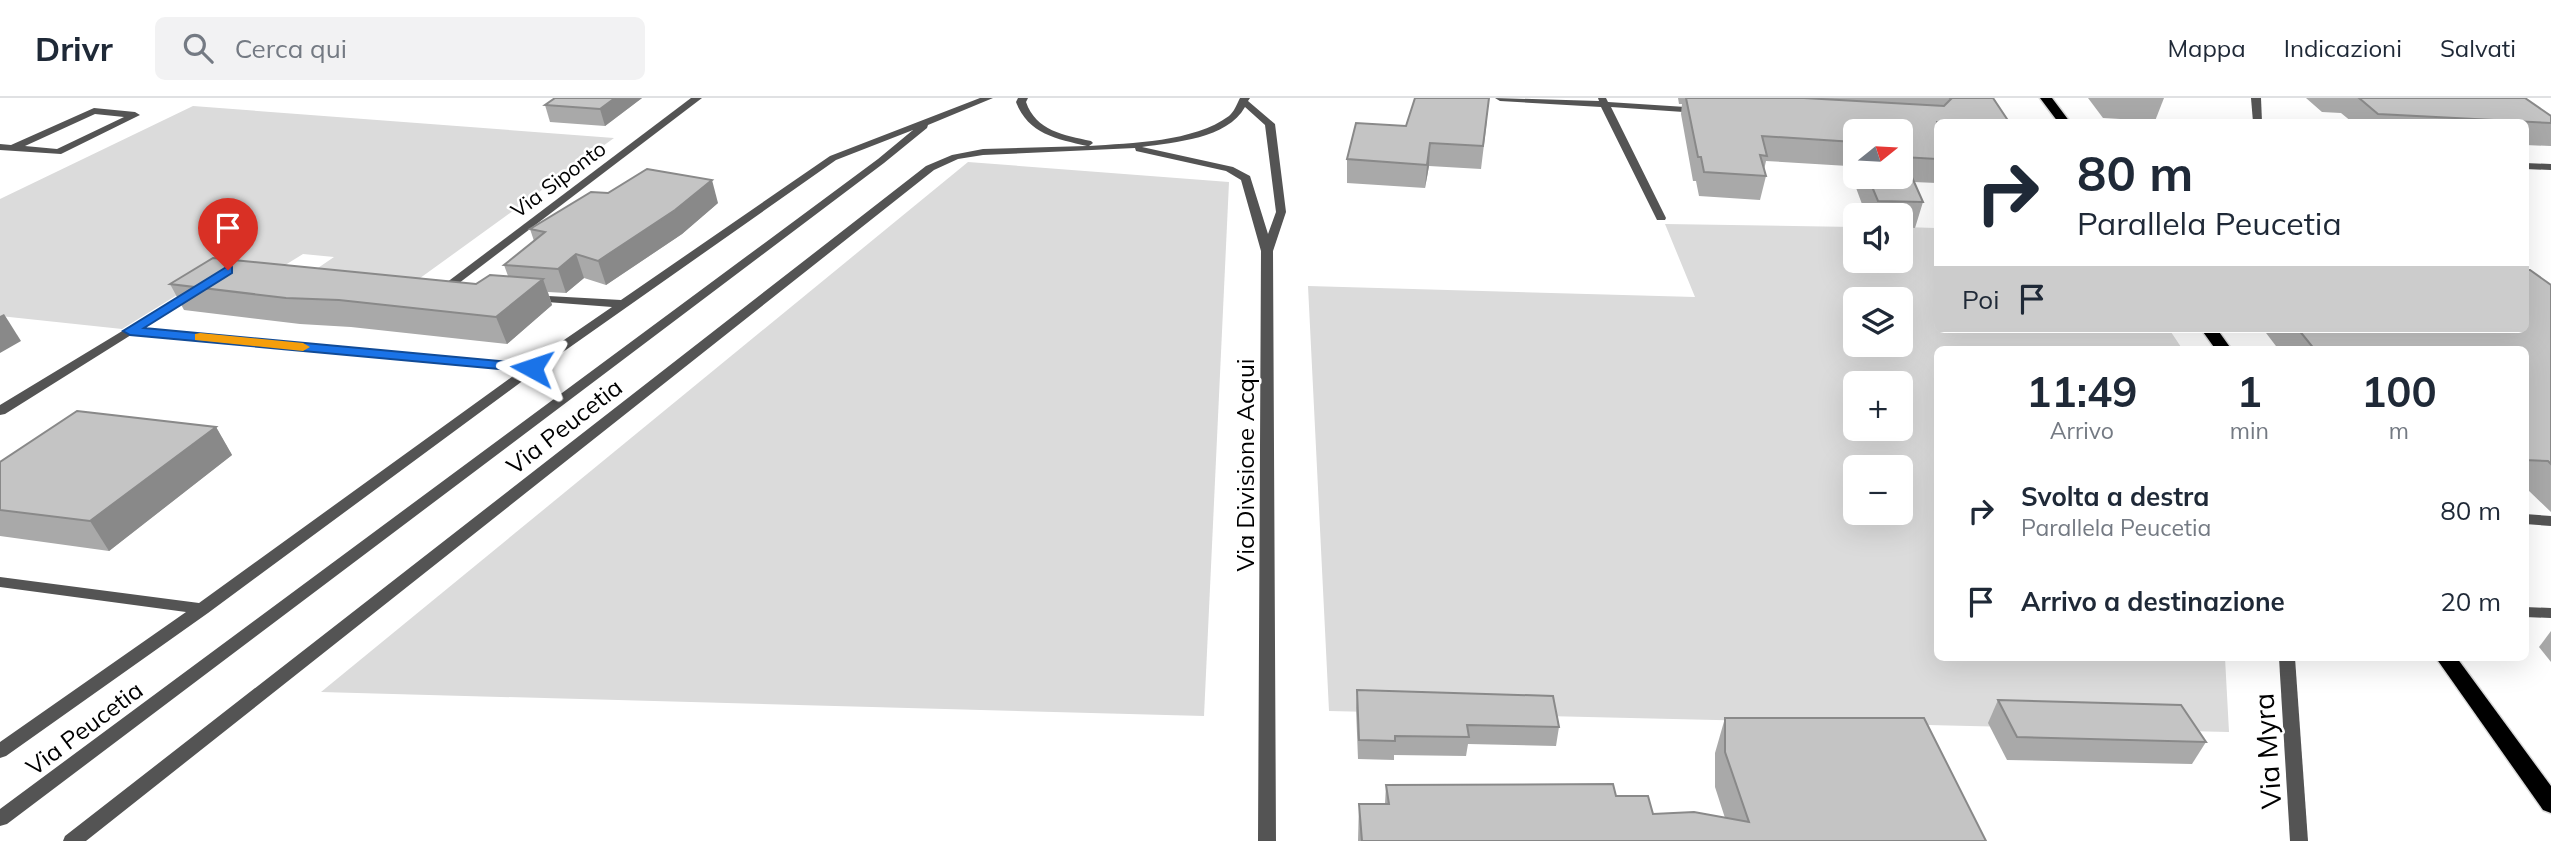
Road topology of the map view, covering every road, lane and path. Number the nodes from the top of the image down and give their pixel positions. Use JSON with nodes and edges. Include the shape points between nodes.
{"nodes":[{"id":1,"x":697,"y":98,"type":"edge"},
{"id":2,"x":988,"y":98,"type":"edge"},
{"id":3,"x":1023,"y":98,"type":"edge"},
{"id":4,"x":1500,"y":98,"type":"edge"},
{"id":5,"x":2046,"y":98,"type":"edge"},
{"id":6,"x":2256,"y":98,"type":"edge"},
{"id":7,"x":1245,"y":100,"type":"edge"},
{"id":8,"x":1602,"y":101,"type":"edge"},
{"id":9,"x":1714,"y":111,"type":"edge"},
{"id":10,"x":933,"y":119,"type":"junction"},
{"id":11,"x":2062,"y":119,"type":"edge"},
{"id":12,"x":2258,"y":119,"type":"edge"},
{"id":13,"x":1122,"y":145,"type":"junction"},
{"id":14,"x":0,"y":147,"type":"edge"},
{"id":15,"x":13,"y":148,"type":"junction"},
{"id":16,"x":2529,"y":166,"type":"edge"},
{"id":17,"x":2551,"y":167,"type":"edge"},
{"id":18,"x":1661,"y":218,"type":"dead end"},
{"id":19,"x":1267,"y":251,"type":"junction"},
{"id":20,"x":206,"y":283,"type":"edge"},
{"id":21,"x":429,"y":289,"type":"edge"},
{"id":22,"x":442,"y":291,"type":"junction"},
{"id":23,"x":468,"y":293,"type":"edge"},
{"id":24,"x":520,"y":296,"type":"edge"},
{"id":25,"x":624,"y":304,"type":"junction"},
{"id":26,"x":130,"y":331,"type":"junction"},
{"id":27,"x":532,"y":368,"type":"junction"},
{"id":28,"x":0,"y":411,"type":"edge"},
{"id":29,"x":2529,"y":519,"type":"edge"},
{"id":30,"x":2551,"y":521,"type":"edge"},
{"id":31,"x":0,"y":582,"type":"edge"},
{"id":32,"x":202,"y":609,"type":"junction"},
{"id":33,"x":2529,"y":612,"type":"edge"},
{"id":34,"x":2551,"y":613,"type":"edge"},
{"id":35,"x":2287,"y":661,"type":"edge"},
{"id":36,"x":2448,"y":661,"type":"edge"},
{"id":37,"x":0,"y":751,"type":"edge"},
{"id":38,"x":2551,"y":804,"type":"edge"},
{"id":39,"x":0,"y":819,"type":"edge"},
{"id":40,"x":72,"y":841,"type":"edge"},
{"id":41,"x":1268,"y":841,"type":"edge"},
{"id":42,"x":2299,"y":841,"type":"edge"}],
"edges":[{"from":1,"to":22,"type":"street","name":"Via Siponto"},
{"from":2,"to":10,"type":"street","name":"Via Peucetia"},
{"from":3,"to":13,"type":"street","name":"Via Peucetia","via":[[1024,115],[1037,127],[1078,141]]},
{"from":4,"to":8,"type":"street"},
{"from":5,"to":11,"type":"main road"},
{"from":6,"to":12,"type":"street"},
{"from":7,"to":13,"type":"street","name":"Via Peucetia","via":[[1236,116],[1218,128],[1158,143]]},
{"from":7,"to":19,"type":"street","name":"Via Divisione Acqui","via":[[1270,124],[1281,212]]},
{"from":8,"to":9,"type":"street"},
{"from":8,"to":18,"type":"street"},
{"from":10,"to":25,"type":"street","name":"Via Peucetia","via":[[833,158]]},
{"from":10,"to":39,"type":"street","name":"Via Peucetia"},
{"from":13,"to":19,"type":"street","name":"Via Peucetia","via":[[1228,169],[1246,178]]},
{"from":13,"to":40,"type":"street","name":"Via Peucetia","via":[[983,152],[930,168]]},
{"from":14,"to":15,"type":"street"},
{"from":15,"to":15,"type":"street","via":[[58,152],[135,115],[94,111]]},
{"from":16,"to":17,"type":"street"},
{"from":19,"to":41,"type":"street","name":"Via Divisione Acqui"},
{"from":20,"to":26,"type":"street"},
{"from":21,"to":22,"type":"street"},
{"from":22,"to":23,"type":"street"},
{"from":24,"to":25,"type":"street"},
{"from":25,"to":27,"type":"street","name":"Via Peucetia"},
{"from":26,"to":27,"type":"street"},
{"from":26,"to":28,"type":"street"},
{"from":27,"to":32,"type":"street","name":"Via Peucetia"},
{"from":29,"to":30,"type":"street"},
{"from":31,"to":32,"type":"street"},
{"from":32,"to":37,"type":"street","name":"Via Peucetia"},
{"from":33,"to":34,"type":"street"},
{"from":35,"to":42,"type":"street","name":"Via Myra"},
{"from":36,"to":38,"type":"main road"}]}
